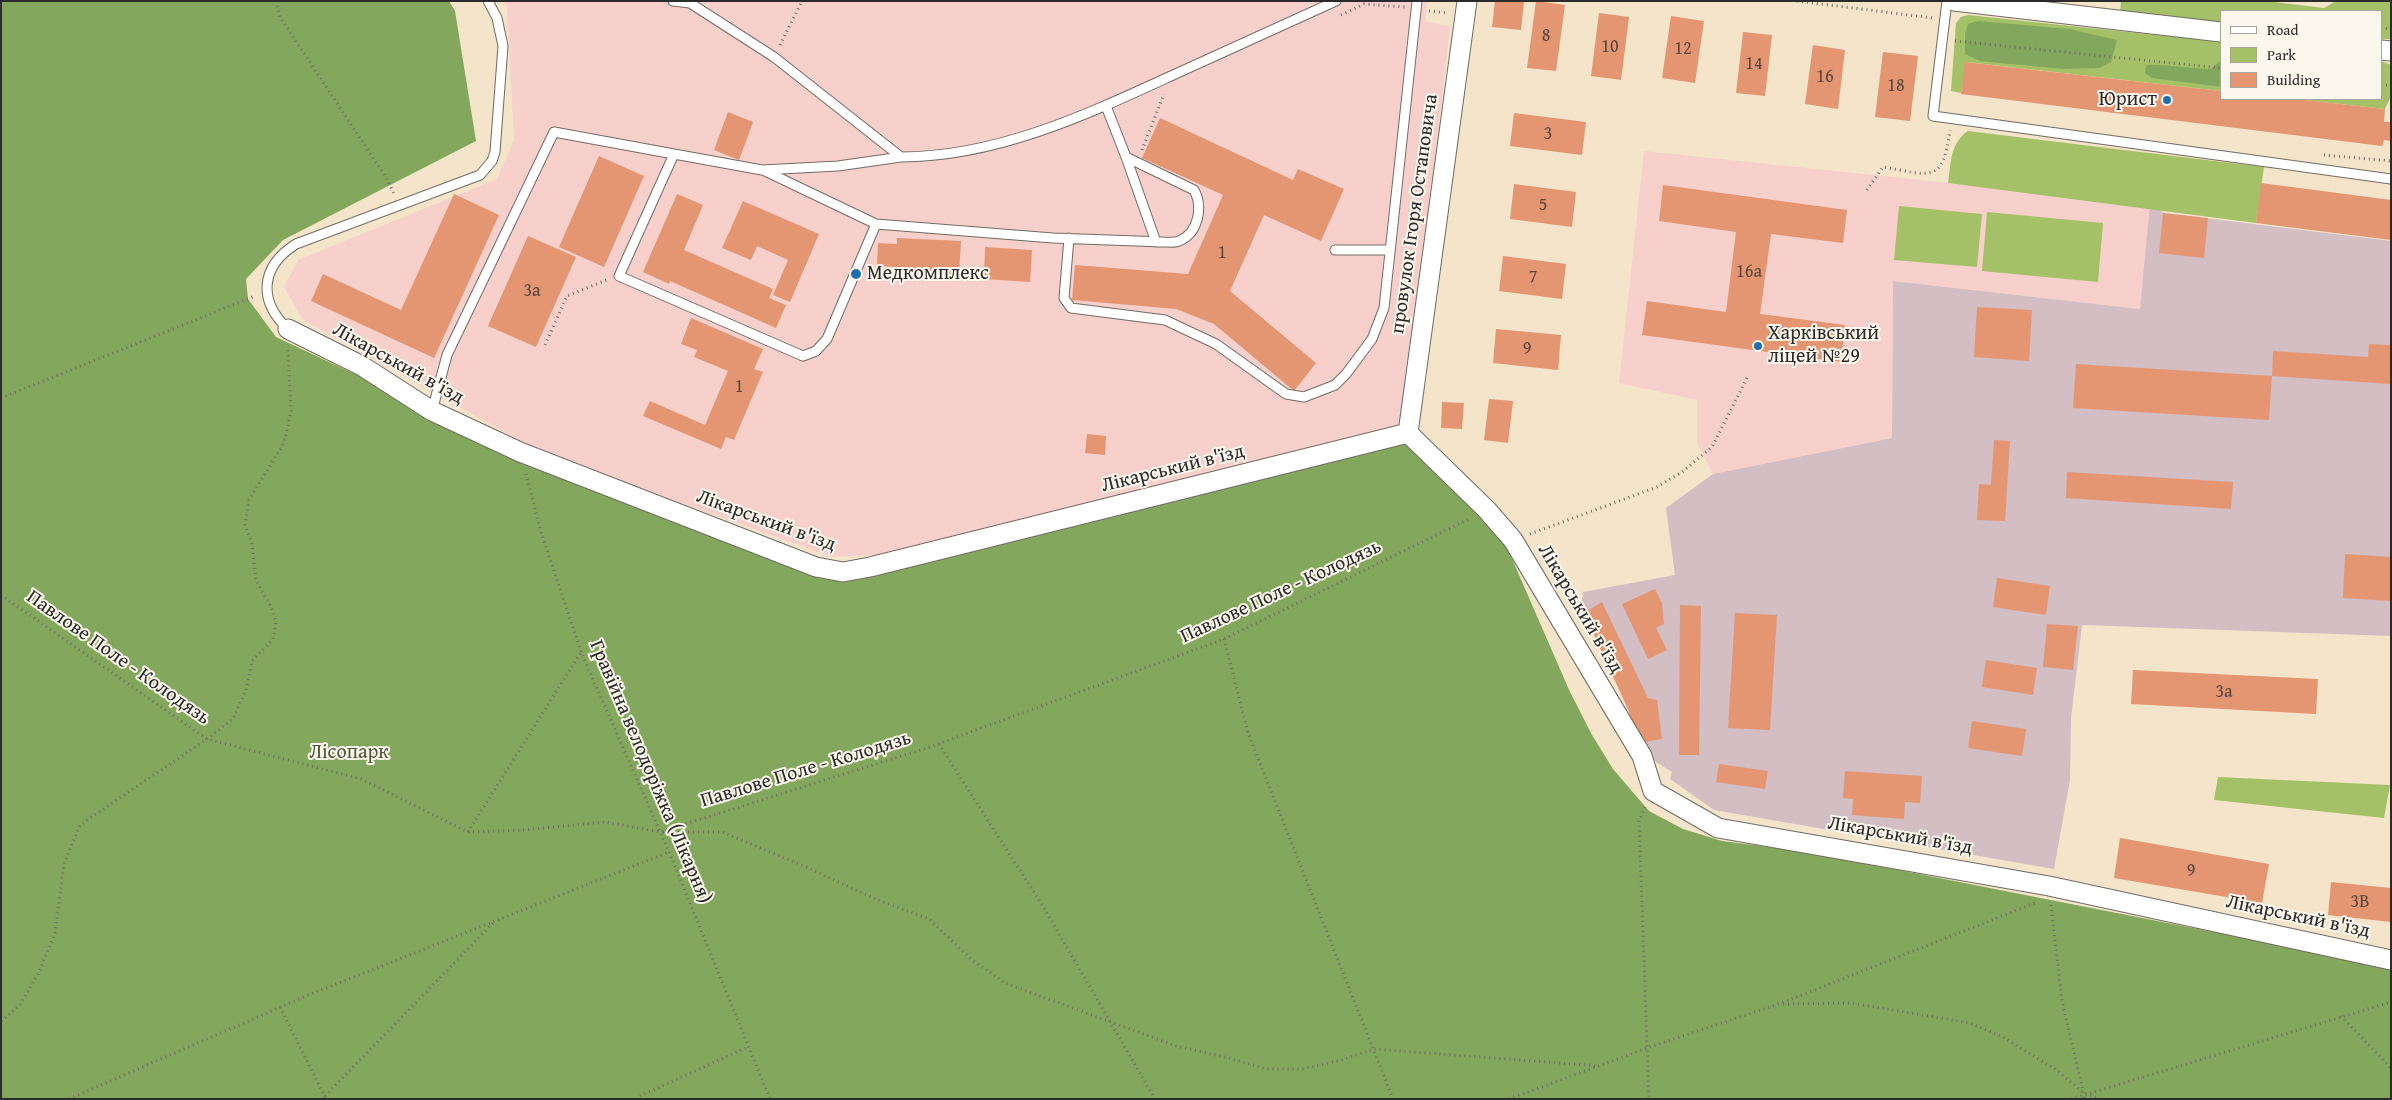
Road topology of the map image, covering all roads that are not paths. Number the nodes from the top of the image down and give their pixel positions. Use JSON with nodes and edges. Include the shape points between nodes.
{"nodes":[{"id":1,"x":488,"y":1,"type":"edge"},
{"id":2,"x":673,"y":1,"type":"edge"},
{"id":3,"x":1336,"y":1,"type":"edge"},
{"id":4,"x":1947,"y":1,"type":"edge"},
{"id":5,"x":1954,"y":1,"type":"edge"},
{"id":6,"x":1417,"y":5,"type":"edge"},
{"id":7,"x":1466,"y":8,"type":"edge"},
{"id":8,"x":2220,"y":32,"type":"edge"},
{"id":9,"x":1106,"y":106,"type":"junction"},
{"id":10,"x":674,"y":154,"type":"junction"},
{"id":11,"x":901,"y":157,"type":"junction"},
{"id":12,"x":1126,"y":157,"type":"junction"},
{"id":13,"x":762,"y":170,"type":"junction"},
{"id":14,"x":2391,"y":179,"type":"edge"},
{"id":15,"x":876,"y":224,"type":"junction"},
{"id":16,"x":1070,"y":238,"type":"junction"},
{"id":17,"x":1156,"y":242,"type":"junction"},
{"id":18,"x":1335,"y":250,"type":"dead end"},
{"id":19,"x":1390,"y":250,"type":"junction"},
{"id":20,"x":288,"y":329,"type":"joint"},
{"id":21,"x":432,"y":411,"type":"junction"},
{"id":22,"x":1408,"y":433,"type":"junction"},
{"id":23,"x":2391,"y":960,"type":"edge"}],
"edges":[{"from":1,"to":20,"type":"lane","name":"Лікарський в'їзд","via":[[497,18],[503,46],[492,161],[480,174],[296,244],[284,252],[268,276],[267,291],[270,306]]},
{"from":2,"to":11,"type":"lane","via":[[690,3],[774,57]]},
{"from":3,"to":9,"type":"lane"},
{"from":4,"to":14,"type":"lane","via":[[1933,116]]},
{"from":5,"to":8,"type":"street"},
{"from":6,"to":19,"type":"lane"},
{"from":7,"to":22,"type":"street","name":"провулок Ігоря Остаповича"},
{"from":9,"to":11,"type":"lane","via":[[1069,122],[993,143],[952,153]]},
{"from":9,"to":12,"type":"lane"},
{"from":10,"to":13,"type":"lane"},
{"from":10,"to":15,"type":"lane","via":[[619,276],[803,356],[816,351],[827,339]]},
{"from":10,"to":21,"type":"lane","via":[[554,132],[447,355]]},
{"from":11,"to":13,"type":"lane","via":[[838,166]]},
{"from":12,"to":17,"type":"lane"},
{"from":12,"to":17,"type":"lane","via":[[1189,186],[1197,196],[1198,217],[1188,234],[1178,242]]},
{"from":13,"to":15,"type":"lane"},
{"from":15,"to":16,"type":"lane"},
{"from":16,"to":17,"type":"lane"},
{"from":16,"to":19,"type":"lane","via":[[1064,298],[1071,308],[1165,320],[1216,344],[1286,394],[1304,397],[1335,385],[1372,339],[1384,308]]},
{"from":18,"to":19,"type":"lane"},
{"from":20,"to":21,"type":"street","name":"Лікарський в'їзд","via":[[362,366]]},
{"from":21,"to":22,"type":"street","name":"Лікарський в'їзд","via":[[520,452],[816,567],[843,572],[870,568]]},
{"from":22,"to":23,"type":"street","name":"Лікарський в'їзд","via":[[1488,510],[1513,540],[1642,756],[1653,791],[1718,828],[2049,886]]}]}
